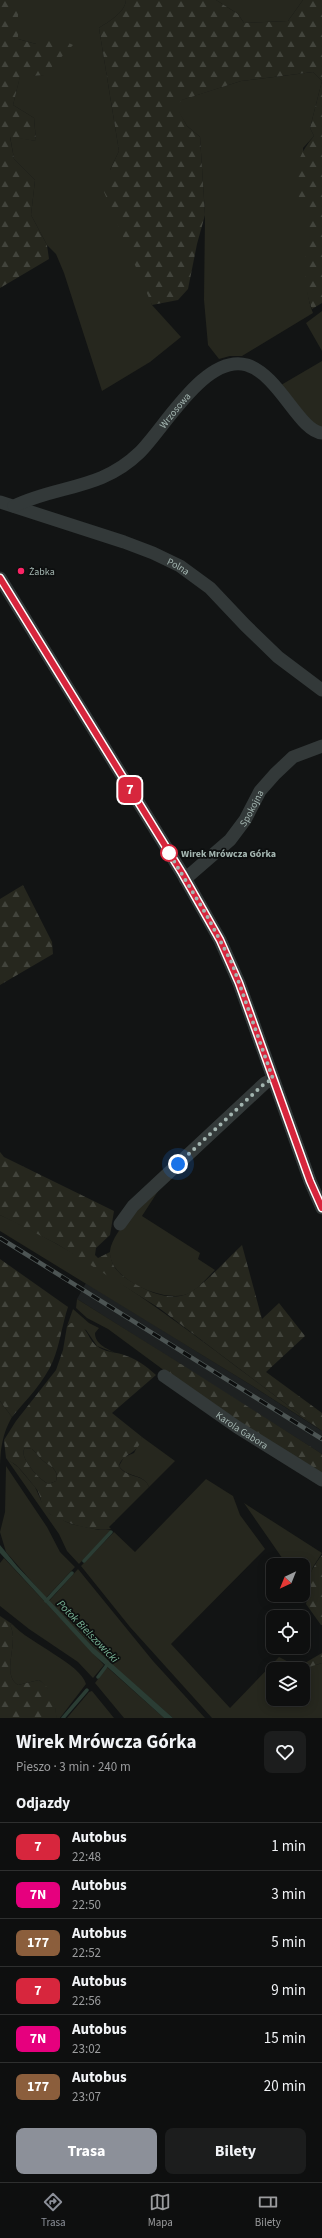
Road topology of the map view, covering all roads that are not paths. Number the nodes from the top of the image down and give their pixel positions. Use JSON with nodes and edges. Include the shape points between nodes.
{"nodes":[{"id":1,"x":322,"y":433,"type":"edge"},
{"id":2,"x":0,"y":502,"type":"edge"},
{"id":3,"x":14,"y":506,"type":"junction"},
{"id":4,"x":0,"y":578,"type":"edge"},
{"id":5,"x":322,"y":690,"type":"edge"},
{"id":6,"x":322,"y":746,"type":"edge"},
{"id":7,"x":186,"y":880,"type":"junction"},
{"id":8,"x":273,"y":1079,"type":"junction"},
{"id":9,"x":322,"y":1208,"type":"edge"},
{"id":10,"x":120,"y":1224,"type":"dead end"},
{"id":11,"x":164,"y":1376,"type":"dead end"},
{"id":12,"x":322,"y":1480,"type":"edge"}],
"edges":[{"from":1,"to":3,"type":"street","name":"Wrzosowa","via":[[309,428],[280,390],[264,374],[247,365],[221,367],[189,394],[139,454],[119,469],[80,486]]},
{"from":2,"to":3,"type":"street","name":"Polna"},
{"from":3,"to":5,"type":"street","name":"Polna","via":[[124,542],[180,566],[210,588],[278,656]]},
{"from":4,"to":7,"type":"street"},
{"from":6,"to":7,"type":"street","name":"Spokojna","via":[[293,757],[275,774],[260,791],[245,820],[230,840]]},
{"from":7,"to":8,"type":"street","via":[[232,963]]},
{"from":8,"to":9,"type":"street"},
{"from":8,"to":10,"type":"street","via":[[265,1083],[133,1206]]},
{"from":11,"to":12,"type":"street","name":"Karola Gabora","via":[[237,1427]]}]}
